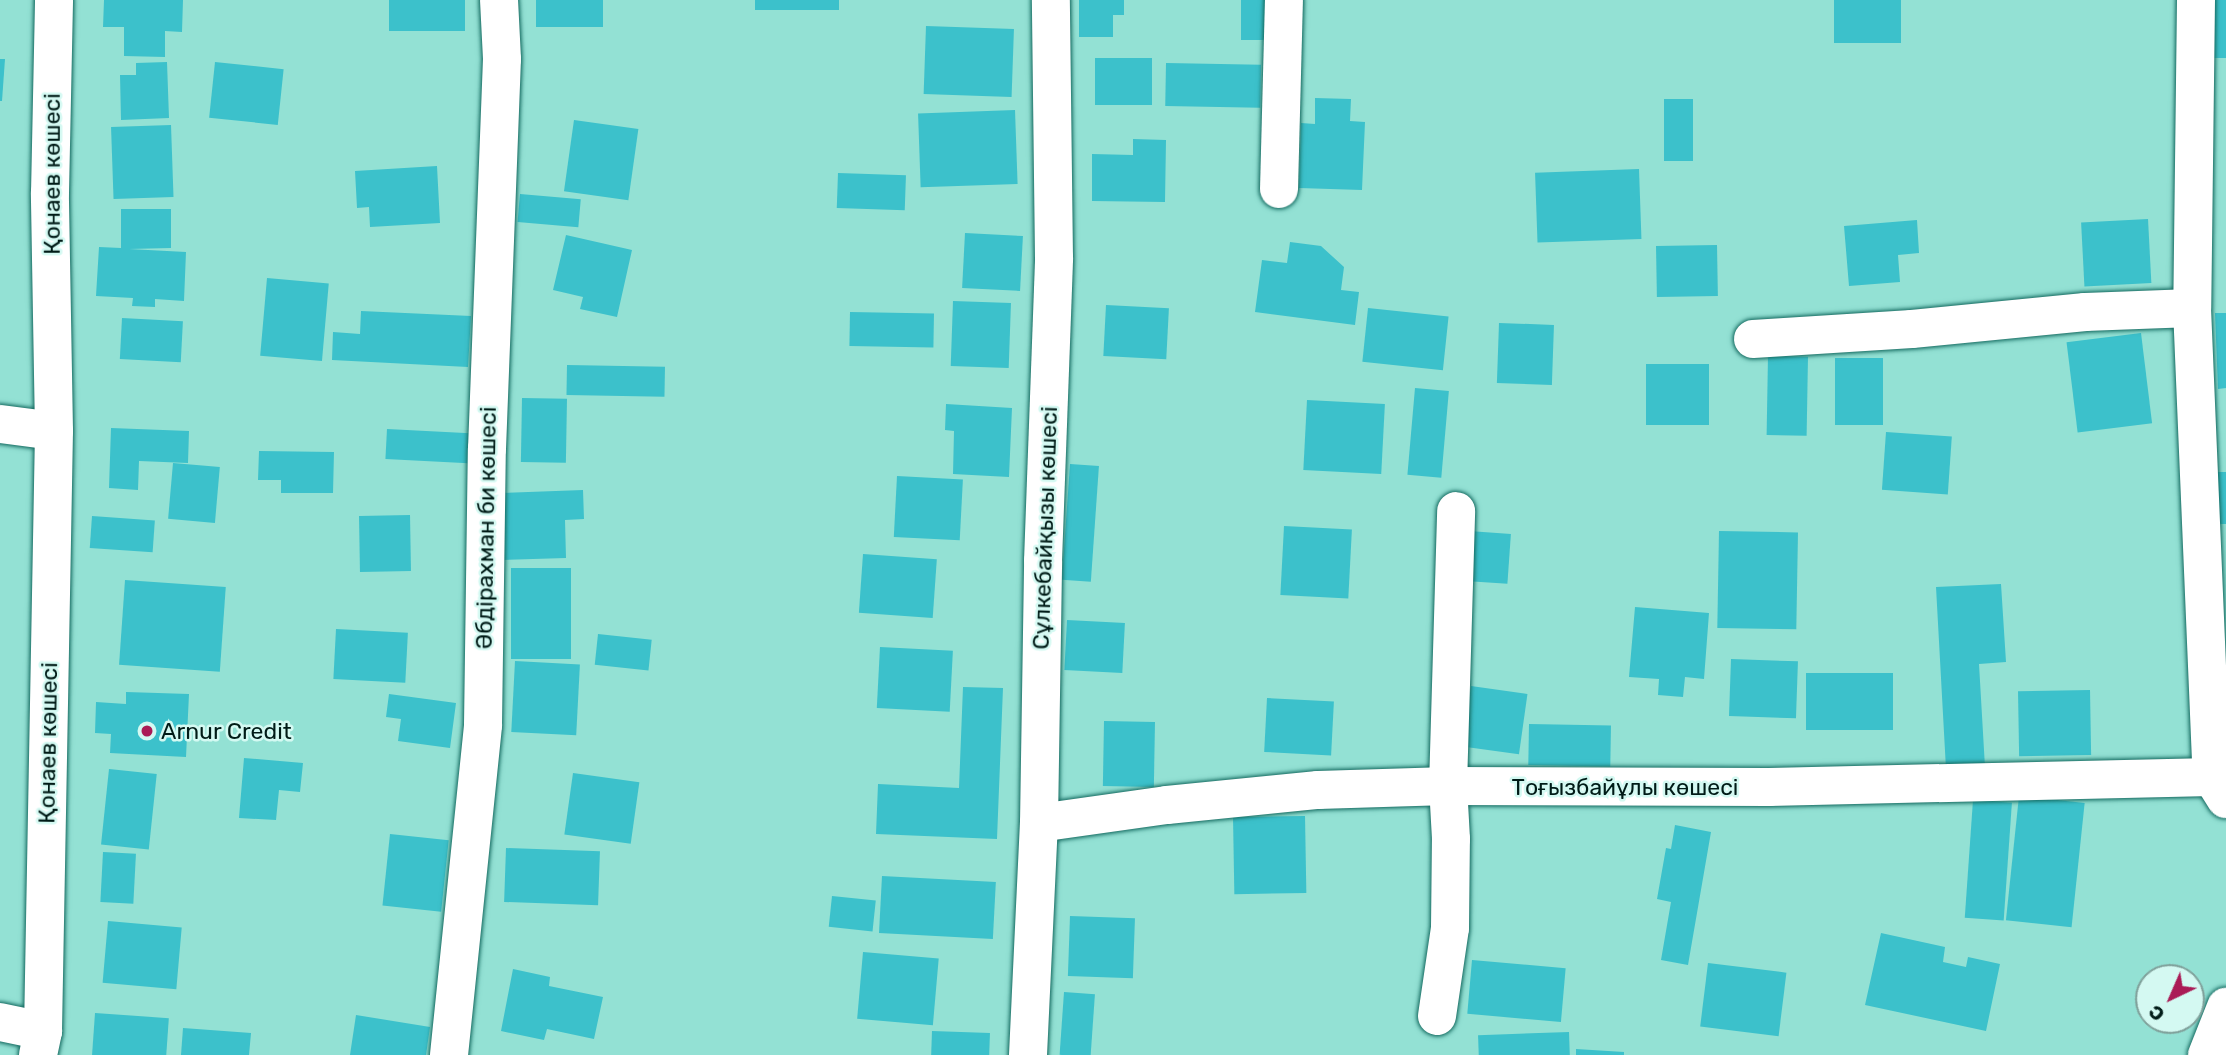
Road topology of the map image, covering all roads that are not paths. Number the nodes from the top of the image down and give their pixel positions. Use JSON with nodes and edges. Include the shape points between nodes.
{"nodes":[{"id":1,"x":54,"y":0,"type":"edge"},
{"id":2,"x":499,"y":0,"type":"edge"},
{"id":3,"x":1051,"y":0,"type":"edge"},
{"id":4,"x":1284,"y":0,"type":"edge"},
{"id":5,"x":2196,"y":0,"type":"edge"},
{"id":6,"x":1279,"y":189,"type":"dead end"},
{"id":7,"x":2192,"y":308,"type":"junction"},
{"id":8,"x":1753,"y":339,"type":"dead end"},
{"id":9,"x":0,"y":424,"type":"edge"},
{"id":10,"x":54,"y":431,"type":"junction"},
{"id":11,"x":1456,"y":511,"type":"dead end"},
{"id":12,"x":1448,"y":786,"type":"junction"},
{"id":13,"x":2219,"y":788,"type":"edge"},
{"id":14,"x":1039,"y":823,"type":"junction"},
{"id":15,"x":2226,"y":1007,"type":"edge"},
{"id":16,"x":1437,"y":1016,"type":"dead end"},
{"id":17,"x":0,"y":1022,"type":"edge"},
{"id":18,"x":41,"y":1043,"type":"edge"},
{"id":19,"x":449,"y":1055,"type":"edge"},
{"id":20,"x":1028,"y":1055,"type":"edge"},
{"id":21,"x":2207,"y":1055,"type":"edge"}],
"edges":[{"from":1,"to":10,"type":"street","name":"Қонаев көшесі","via":[[50,193]]},
{"from":2,"to":19,"type":"street","name":"Әбдірахман би көшесі","via":[[502,60],[487,449],[483,725]]},
{"from":3,"to":14,"type":"street","name":"Сұлкебайқызы көшесі","via":[[1054,258]]},
{"from":4,"to":6,"type":"street"},
{"from":5,"to":7,"type":"street"},
{"from":7,"to":8,"type":"street","via":[[2085,312]]},
{"from":7,"to":13,"type":"street"},
{"from":9,"to":10,"type":"street"},
{"from":10,"to":18,"type":"street","name":"Қонаев көшесі"},
{"from":11,"to":12,"type":"street"},
{"from":12,"to":13,"type":"street","name":"Тоғызбайұлы көшесі"},
{"from":12,"to":14,"type":"street","name":"Тоғызбайұлы көшесі","via":[[1318,790]]},
{"from":12,"to":16,"type":"street","via":[[1450,928]]},
{"from":14,"to":20,"type":"street","name":"Сұлкебайқызы көшесі"},
{"from":15,"to":21,"type":"street"},
{"from":17,"to":18,"type":"street"}]}
